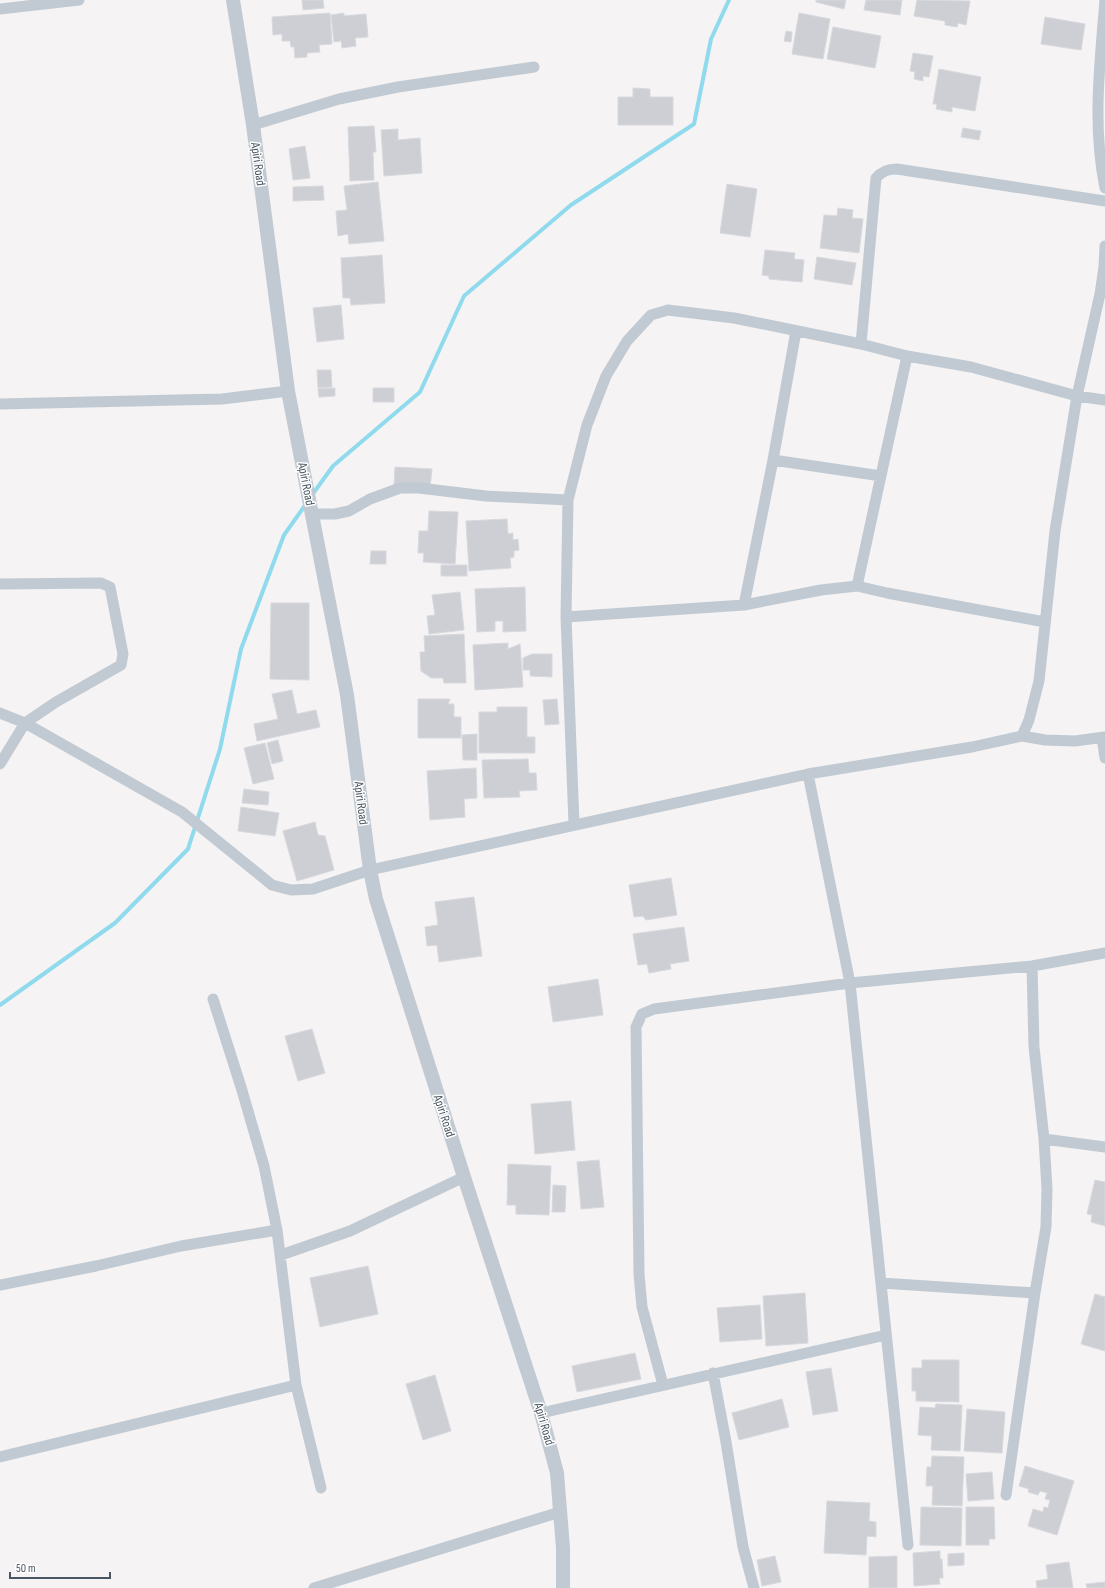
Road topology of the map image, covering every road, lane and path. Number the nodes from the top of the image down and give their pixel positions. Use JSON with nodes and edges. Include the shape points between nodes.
{"nodes":[{"id":1,"x":79,"y":0,"type":"edge"},
{"id":2,"x":233,"y":0,"type":"edge"},
{"id":3,"x":1105,"y":0,"type":"edge"},
{"id":4,"x":0,"y":9,"type":"edge"},
{"id":5,"x":534,"y":67,"type":"dead end"},
{"id":6,"x":253,"y":125,"type":"junction"},
{"id":7,"x":1105,"y":188,"type":"edge"},
{"id":8,"x":1105,"y":201,"type":"edge"},
{"id":9,"x":1105,"y":246,"type":"edge"},
{"id":10,"x":796,"y":331,"type":"junction"},
{"id":11,"x":861,"y":344,"type":"junction"},
{"id":12,"x":907,"y":356,"type":"junction"},
{"id":13,"x":288,"y":391,"type":"junction"},
{"id":14,"x":1076,"y":396,"type":"junction"},
{"id":15,"x":1105,"y":400,"type":"edge"},
{"id":16,"x":0,"y":403,"type":"edge"},
{"id":17,"x":774,"y":460,"type":"junction"},
{"id":18,"x":881,"y":476,"type":"junction"},
{"id":19,"x":568,"y":500,"type":"junction"},
{"id":20,"x":312,"y":514,"type":"junction"},
{"id":21,"x":0,"y":584,"type":"edge"},
{"id":22,"x":857,"y":586,"type":"junction"},
{"id":23,"x":744,"y":605,"type":"junction"},
{"id":24,"x":566,"y":616,"type":"junction"},
{"id":25,"x":1045,"y":622,"type":"junction"},
{"id":26,"x":0,"y":713,"type":"edge"},
{"id":27,"x":25,"y":723,"type":"junction"},
{"id":28,"x":1022,"y":736,"type":"junction"},
{"id":29,"x":1103,"y":738,"type":"edge"},
{"id":30,"x":1105,"y":758,"type":"edge"},
{"id":31,"x":0,"y":764,"type":"edge"},
{"id":32,"x":808,"y":774,"type":"junction"},
{"id":33,"x":574,"y":824,"type":"junction"},
{"id":34,"x":370,"y":870,"type":"junction"},
{"id":35,"x":1105,"y":953,"type":"edge"},
{"id":36,"x":1032,"y":966,"type":"junction"},
{"id":37,"x":850,"y":983,"type":"junction"},
{"id":38,"x":213,"y":999,"type":"dead end"},
{"id":39,"x":1044,"y":1139,"type":"junction"},
{"id":40,"x":1105,"y":1147,"type":"edge"},
{"id":41,"x":464,"y":1177,"type":"junction"},
{"id":42,"x":277,"y":1230,"type":"junction"},
{"id":43,"x":281,"y":1255,"type":"junction"},
{"id":44,"x":881,"y":1283,"type":"junction"},
{"id":45,"x":0,"y":1285,"type":"edge"},
{"id":46,"x":1035,"y":1293,"type":"junction"},
{"id":47,"x":886,"y":1335,"type":"junction"},
{"id":48,"x":713,"y":1373,"type":"junction"},
{"id":49,"x":296,"y":1385,"type":"junction"},
{"id":50,"x":663,"y":1385,"type":"junction"},
{"id":51,"x":541,"y":1413,"type":"junction"},
{"id":52,"x":0,"y":1457,"type":"edge"},
{"id":53,"x":321,"y":1488,"type":"dead end"},
{"id":54,"x":1006,"y":1495,"type":"dead end"},
{"id":55,"x":560,"y":1512,"type":"junction"},
{"id":56,"x":908,"y":1545,"type":"dead end"},
{"id":57,"x":314,"y":1588,"type":"edge"},
{"id":58,"x":563,"y":1588,"type":"edge"},
{"id":59,"x":754,"y":1588,"type":"edge"}],
"edges":[{"from":1,"to":4,"type":"street"},
{"from":2,"to":6,"type":"street","name":"Apiri Road"},
{"from":3,"to":7,"type":"street","via":[[1097,124]]},
{"from":5,"to":6,"type":"street","via":[[398,87],[339,99]]},
{"from":6,"to":13,"type":"street","name":"Apiri Road"},
{"from":8,"to":11,"type":"street","via":[[897,169],[888,169],[880,173],[876,178]]},
{"from":9,"to":14,"type":"street","via":[[1100,294]]},
{"from":10,"to":11,"type":"street"},
{"from":10,"to":17,"type":"street"},
{"from":10,"to":19,"type":"street","via":[[734,318],[668,310],[651,316],[626,341],[606,376],[586,426]]},
{"from":11,"to":12,"type":"street"},
{"from":12,"to":14,"type":"street","via":[[971,367]]},
{"from":12,"to":18,"type":"street"},
{"from":13,"to":16,"type":"street","via":[[222,399]]},
{"from":13,"to":20,"type":"street","name":"Apiri Road"},
{"from":14,"to":15,"type":"street"},
{"from":14,"to":25,"type":"street","via":[[1055,531]]},
{"from":17,"to":18,"type":"street"},
{"from":17,"to":23,"type":"street"},
{"from":18,"to":22,"type":"street"},
{"from":19,"to":20,"type":"street","via":[[400,488],[370,499],[349,511]]},
{"from":19,"to":24,"type":"street"},
{"from":20,"to":34,"type":"street","name":"Apiri Road","via":[[347,695]]},
{"from":21,"to":27,"type":"street","via":[[101,583],[110,587],[123,654],[122,665],[56,702]]},
{"from":22,"to":23,"type":"street","via":[[821,590]]},
{"from":22,"to":25,"type":"street"},
{"from":23,"to":24,"type":"street"},
{"from":24,"to":33,"type":"street"},
{"from":25,"to":28,"type":"street","via":[[1039,681]]},
{"from":26,"to":27,"type":"street"},
{"from":27,"to":31,"type":"street"},
{"from":27,"to":34,"type":"street","via":[[182,812],[272,885],[291,890],[313,889]]},
{"from":28,"to":29,"type":"street","via":[[1075,741]]},
{"from":28,"to":32,"type":"street","via":[[972,747]]},
{"from":29,"to":30,"type":"street"},
{"from":32,"to":33,"type":"street"},
{"from":32,"to":37,"type":"street"},
{"from":33,"to":34,"type":"street"},
{"from":34,"to":41,"type":"street","name":"Apiri Road","via":[[376,899]]},
{"from":35,"to":36,"type":"street"},
{"from":36,"to":37,"type":"street"},
{"from":36,"to":39,"type":"street","via":[[1034,1047]]},
{"from":37,"to":44,"type":"street"},
{"from":37,"to":50,"type":"street","via":[[654,1009],[642,1014],[636,1027],[638,1274],[642,1307]]},
{"from":38,"to":42,"type":"street","via":[[260,1151]]},
{"from":39,"to":40,"type":"street"},
{"from":39,"to":46,"type":"street","via":[[1046,1227]]},
{"from":41,"to":43,"type":"street","via":[[350,1230]]},
{"from":41,"to":51,"type":"street","name":"Apiri Road"},
{"from":42,"to":43,"type":"street"},
{"from":42,"to":45,"type":"street","via":[[181,1246]]},
{"from":43,"to":49,"type":"street"},
{"from":44,"to":46,"type":"street"},
{"from":44,"to":47,"type":"street"},
{"from":46,"to":54,"type":"street"},
{"from":47,"to":48,"type":"street"},
{"from":47,"to":56,"type":"street"},
{"from":48,"to":50,"type":"street"},
{"from":48,"to":59,"type":"street","via":[[743,1547]]},
{"from":49,"to":52,"type":"street"},
{"from":49,"to":53,"type":"street"},
{"from":50,"to":51,"type":"street"},
{"from":51,"to":55,"type":"street","name":"Apiri Road","via":[[557,1474]]},
{"from":55,"to":57,"type":"street"},
{"from":55,"to":58,"type":"street","name":"Apiri Road"}]}
